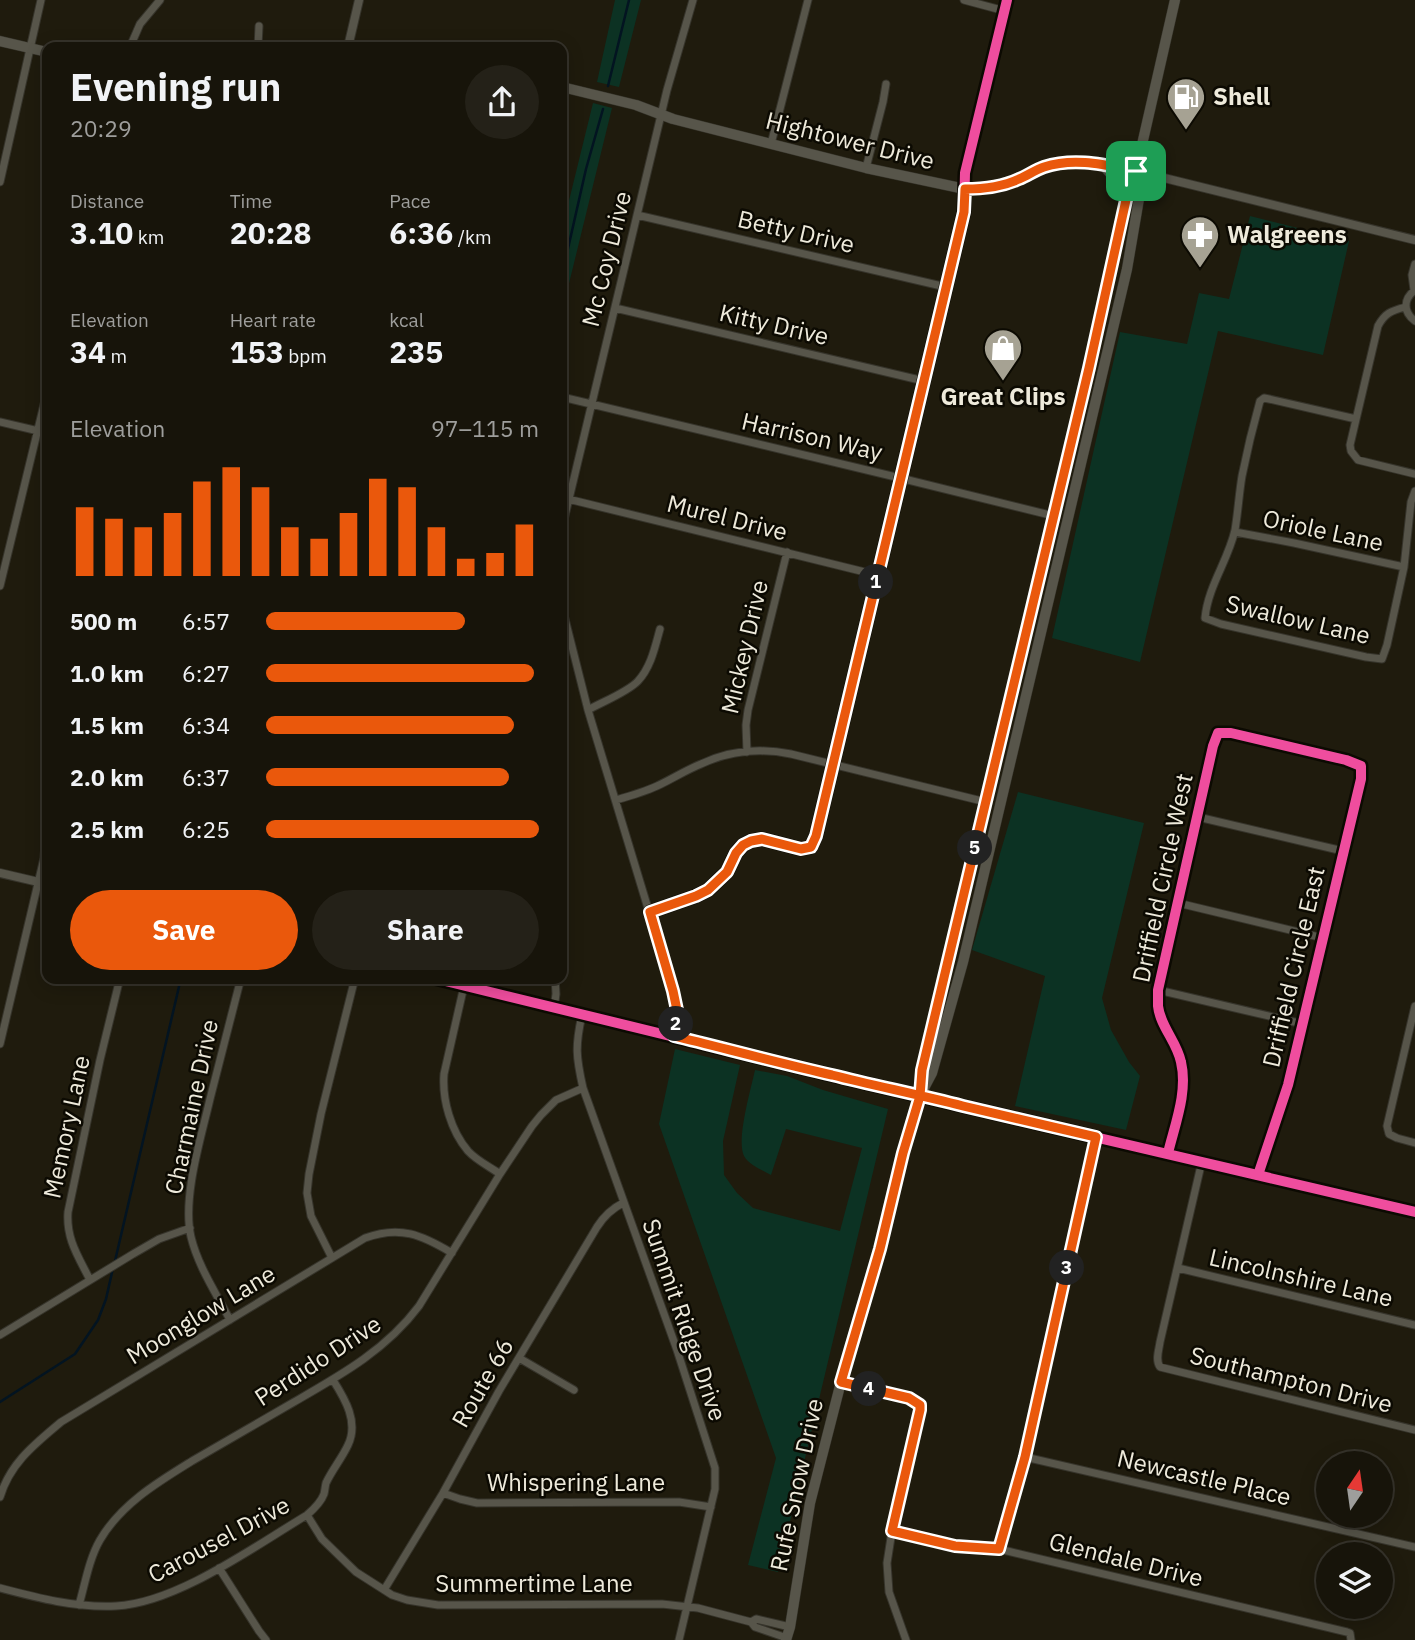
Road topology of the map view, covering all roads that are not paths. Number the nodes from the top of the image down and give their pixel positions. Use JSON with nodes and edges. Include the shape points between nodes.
{"nodes":[{"id":1,"x":41,"y":0,"type":"edge"},
{"id":2,"x":160,"y":0,"type":"edge"},
{"id":3,"x":359,"y":0,"type":"edge"},
{"id":4,"x":693,"y":0,"type":"edge"},
{"id":5,"x":808,"y":0,"type":"edge"},
{"id":6,"x":964,"y":0,"type":"edge"},
{"id":7,"x":1007,"y":0,"type":"edge"},
{"id":8,"x":1175,"y":0,"type":"edge"},
{"id":9,"x":1005,"y":11,"type":"junction"},
{"id":10,"x":259,"y":26,"type":"dead end"},
{"id":11,"x":0,"y":41,"type":"edge"},
{"id":12,"x":132,"y":42,"type":"edge"},
{"id":13,"x":258,"y":42,"type":"edge"},
{"id":14,"x":349,"y":42,"type":"edge"},
{"id":15,"x":30,"y":48,"type":"junction"},
{"id":16,"x":42,"y":51,"type":"edge"},
{"id":17,"x":886,"y":84,"type":"dead end"},
{"id":18,"x":567,"y":88,"type":"edge"},
{"id":19,"x":661,"y":115,"type":"junction"},
{"id":20,"x":771,"y":144,"type":"junction"},
{"id":21,"x":1101,"y":164,"type":"junction"},
{"id":22,"x":866,"y":168,"type":"junction"},
{"id":23,"x":1136,"y":171,"type":"junction"},
{"id":24,"x":0,"y":182,"type":"edge"},
{"id":25,"x":965,"y":189,"type":"junction"},
{"id":26,"x":1126,"y":200,"type":"junction"},
{"id":27,"x":637,"y":215,"type":"junction"},
{"id":28,"x":1415,"y":240,"type":"edge"},
{"id":29,"x":1415,"y":264,"type":"edge"},
{"id":30,"x":946,"y":287,"type":"junction"},
{"id":31,"x":1414,"y":290,"type":"edge"},
{"id":32,"x":1405,"y":307,"type":"junction"},
{"id":33,"x":614,"y":308,"type":"junction"},
{"id":34,"x":1415,"y":321,"type":"edge"},
{"id":35,"x":924,"y":381,"type":"junction"},
{"id":36,"x":567,"y":398,"type":"edge"},
{"id":37,"x":591,"y":404,"type":"junction"},
{"id":38,"x":42,"y":413,"type":"edge"},
{"id":39,"x":1356,"y":419,"type":"junction"},
{"id":40,"x":0,"y":422,"type":"edge"},
{"id":41,"x":38,"y":430,"type":"junction"},
{"id":42,"x":42,"y":431,"type":"edge"},
{"id":43,"x":1415,"y":474,"type":"edge"},
{"id":44,"x":900,"y":478,"type":"junction"},
{"id":45,"x":1415,"y":491,"type":"edge"},
{"id":46,"x":568,"y":499,"type":"junction"},
{"id":47,"x":567,"y":504,"type":"edge"},
{"id":48,"x":1054,"y":516,"type":"junction"},
{"id":49,"x":1235,"y":532,"type":"junction"},
{"id":50,"x":787,"y":552,"type":"junction"},
{"id":51,"x":1404,"y":567,"type":"junction"},
{"id":52,"x":877,"y":575,"type":"junction"},
{"id":53,"x":0,"y":586,"type":"edge"},
{"id":54,"x":567,"y":627,"type":"edge"},
{"id":55,"x":660,"y":629,"type":"dead end"},
{"id":56,"x":588,"y":710,"type":"junction"},
{"id":57,"x":747,"y":752,"type":"junction"},
{"id":58,"x":833,"y":764,"type":"junction"},
{"id":59,"x":1361,"y":766,"type":"joint"},
{"id":60,"x":616,"y":800,"type":"junction"},
{"id":61,"x":986,"y":802,"type":"junction"},
{"id":62,"x":1198,"y":817,"type":"junction"},
{"id":63,"x":1343,"y":851,"type":"junction"},
{"id":64,"x":0,"y":873,"type":"edge"},
{"id":65,"x":42,"y":883,"type":"edge"},
{"id":66,"x":42,"y":887,"type":"edge"},
{"id":67,"x":1178,"y":903,"type":"junction"},
{"id":68,"x":650,"y":912,"type":"junction"},
{"id":69,"x":1323,"y":937,"type":"junction"},
{"id":70,"x":119,"y":984,"type":"edge"},
{"id":71,"x":240,"y":984,"type":"edge"},
{"id":72,"x":354,"y":984,"type":"edge"},
{"id":73,"x":456,"y":984,"type":"edge"},
{"id":74,"x":555,"y":984,"type":"edge"},
{"id":75,"x":464,"y":986,"type":"junction"},
{"id":76,"x":1158,"y":990,"type":"junction"},
{"id":77,"x":1415,"y":1006,"type":"edge"},
{"id":78,"x":554,"y":1008,"type":"junction"},
{"id":79,"x":582,"y":1015,"type":"junction"},
{"id":80,"x":1303,"y":1024,"type":"junction"},
{"id":81,"x":674,"y":1036,"type":"junction"},
{"id":82,"x":0,"y":1044,"type":"edge"},
{"id":83,"x":583,"y":1088,"type":"junction"},
{"id":84,"x":920,"y":1096,"type":"junction"},
{"id":85,"x":1096,"y":1137,"type":"junction"},
{"id":86,"x":1415,"y":1143,"type":"edge"},
{"id":87,"x":1168,"y":1153,"type":"junction"},
{"id":88,"x":1202,"y":1161,"type":"junction"},
{"id":89,"x":500,"y":1174,"type":"junction"},
{"id":90,"x":1258,"y":1175,"type":"junction"},
{"id":91,"x":623,"y":1203,"type":"junction"},
{"id":92,"x":1415,"y":1212,"type":"edge"},
{"id":93,"x":190,"y":1228,"type":"junction"},
{"id":94,"x":452,"y":1253,"type":"junction"},
{"id":95,"x":332,"y":1258,"type":"junction"},
{"id":96,"x":1178,"y":1268,"type":"junction"},
{"id":97,"x":90,"y":1280,"type":"junction"},
{"id":98,"x":230,"y":1320,"type":"junction"},
{"id":99,"x":1415,"y":1325,"type":"edge"},
{"id":100,"x":0,"y":1335,"type":"edge"},
{"id":101,"x":519,"y":1357,"type":"junction"},
{"id":102,"x":333,"y":1380,"type":"junction"},
{"id":103,"x":841,"y":1382,"type":"junction"},
{"id":104,"x":574,"y":1390,"type":"dead end"},
{"id":105,"x":1415,"y":1430,"type":"edge"},
{"id":106,"x":1025,"y":1457,"type":"junction"},
{"id":107,"x":443,"y":1493,"type":"junction"},
{"id":108,"x":0,"y":1497,"type":"edge"},
{"id":109,"x":711,"y":1507,"type":"junction"},
{"id":110,"x":307,"y":1515,"type":"junction"},
{"id":111,"x":892,"y":1531,"type":"junction"},
{"id":112,"x":1415,"y":1547,"type":"edge"},
{"id":113,"x":999,"y":1549,"type":"junction"},
{"id":114,"x":219,"y":1568,"type":"junction"},
{"id":115,"x":0,"y":1588,"type":"edge"},
{"id":116,"x":384,"y":1590,"type":"junction"},
{"id":117,"x":79,"y":1605,"type":"junction"},
{"id":118,"x":688,"y":1607,"type":"junction"},
{"id":119,"x":751,"y":1622,"type":"junction"},
{"id":120,"x":790,"y":1627,"type":"junction"},
{"id":121,"x":1350,"y":1637,"type":"edge"},
{"id":122,"x":786,"y":1639,"type":"edge"},
{"id":123,"x":266,"y":1640,"type":"edge"},
{"id":124,"x":679,"y":1640,"type":"edge"},
{"id":125,"x":906,"y":1640,"type":"edge"}],
"edges":[{"from":1,"to":15,"type":"street"},
{"from":2,"to":12,"type":"street"},
{"from":3,"to":14,"type":"street"},
{"from":4,"to":19,"type":"street","name":"Mc Coy Drive"},
{"from":5,"to":20,"type":"street"},
{"from":6,"to":9,"type":"street"},
{"from":7,"to":9,"type":"street"},
{"from":8,"to":23,"type":"main road","name":"Rufe Snow Drive"},
{"from":9,"to":25,"type":"street","via":[[965,173]]},
{"from":10,"to":13,"type":"street"},
{"from":11,"to":15,"type":"main road"},
{"from":15,"to":16,"type":"main road"},
{"from":15,"to":24,"type":"street"},
{"from":17,"to":22,"type":"street"},
{"from":18,"to":19,"type":"main road","name":"Hightower Drive"},
{"from":19,"to":20,"type":"main road","name":"Hightower Drive"},
{"from":19,"to":27,"type":"street","name":"Mc Coy Drive"},
{"from":20,"to":22,"type":"main road","name":"Hightower Drive"},
{"from":21,"to":23,"type":"main road","name":"Hightower Drive"},
{"from":21,"to":25,"type":"main road","name":"Hightower Drive","via":[[1058,164],[1005,184]]},
{"from":21,"to":26,"type":"main road"},
{"from":22,"to":25,"type":"main road","name":"Hightower Drive"},
{"from":23,"to":26,"type":"main road","name":"Rufe Snow Drive"},
{"from":23,"to":28,"type":"street","name":"Hightower Drive"},
{"from":23,"to":84,"type":"main road","name":"Rufe Snow Drive","via":[[1140,193],[1128,269],[963,962],[933,1073]]},
{"from":25,"to":30,"type":"street"},
{"from":26,"to":48,"type":"main road","name":"Rufe Snow Drive"},
{"from":27,"to":30,"type":"street","name":"Betty Drive"},
{"from":27,"to":33,"type":"street","name":"Mc Coy Drive"},
{"from":29,"to":31,"type":"street"},
{"from":30,"to":35,"type":"street"},
{"from":31,"to":32,"type":"street"},
{"from":32,"to":34,"type":"street"},
{"from":32,"to":39,"type":"street","via":[[1391,311],[1378,326]]},
{"from":33,"to":35,"type":"street","name":"Kitty Drive"},
{"from":33,"to":37,"type":"street","name":"Mc Coy Drive"},
{"from":35,"to":44,"type":"street"},
{"from":36,"to":37,"type":"street","name":"Harrison Way"},
{"from":37,"to":44,"type":"street","name":"Harrison Way"},
{"from":37,"to":46,"type":"street","name":"Mc Coy Drive"},
{"from":38,"to":41,"type":"street"},
{"from":39,"to":43,"type":"street","via":[[1350,445],[1358,460]]},
{"from":39,"to":49,"type":"street","via":[[1264,398],[1260,401]]},
{"from":40,"to":41,"type":"street"},
{"from":41,"to":42,"type":"street"},
{"from":41,"to":53,"type":"street"},
{"from":44,"to":48,"type":"street","name":"Harrison Way"},
{"from":44,"to":52,"type":"street"},
{"from":45,"to":51,"type":"street"},
{"from":46,"to":47,"type":"street","name":"Mc Coy Drive"},
{"from":46,"to":50,"type":"street","name":"Murel Drive"},
{"from":48,"to":61,"type":"main road","name":"Rufe Snow Drive"},
{"from":49,"to":51,"type":"street","name":"Oriole Lane"},
{"from":49,"to":51,"type":"street","name":"Swallow Lane","via":[[1213,584],[1205,618],[1366,657],[1382,659]]},
{"from":50,"to":52,"type":"street","name":"Murel Drive"},
{"from":50,"to":57,"type":"street","name":"Mickey Drive","via":[[748,710]]},
{"from":52,"to":58,"type":"street"},
{"from":54,"to":56,"type":"street"},
{"from":55,"to":56,"type":"street","via":[[640,680]]},
{"from":56,"to":60,"type":"street"},
{"from":57,"to":58,"type":"street","via":[[775,751]]},
{"from":57,"to":60,"type":"street","via":[[716,758]]},
{"from":58,"to":61,"type":"street"},
{"from":58,"to":68,"type":"street","via":[[811,847],[751,841],[708,890]]},
{"from":59,"to":62,"type":"street","name":"Driffield Circle West","via":[[1218,733]]},
{"from":59,"to":63,"type":"street","name":"Driffield Circle East"},
{"from":60,"to":68,"type":"street"},
{"from":61,"to":84,"type":"main road","name":"Rufe Snow Drive","via":[[922,1070]]},
{"from":62,"to":63,"type":"street"},
{"from":62,"to":67,"type":"street","name":"Driffield Circle West"},
{"from":63,"to":69,"type":"street","name":"Driffield Circle East"},
{"from":64,"to":65,"type":"street"},
{"from":66,"to":82,"type":"street"},
{"from":67,"to":69,"type":"street"},
{"from":67,"to":76,"type":"street","name":"Driffield Circle West"},
{"from":68,"to":81,"type":"street","via":[[677,1010]]},
{"from":69,"to":80,"type":"street","name":"Driffield Circle East"},
{"from":70,"to":97,"type":"street","name":"Memory Lane","via":[[68,1212],[69,1236]]},
{"from":71,"to":93,"type":"street","name":"Charmaine Drive","via":[[195,1167]]},
{"from":72,"to":95,"type":"street","via":[[307,1193],[311,1216]]},
{"from":73,"to":75,"type":"street"},
{"from":74,"to":78,"type":"street"},
{"from":75,"to":78,"type":"street"},
{"from":75,"to":89,"type":"street","via":[[443,1074],[446,1106],[468,1151]]},
{"from":76,"to":80,"type":"street"},
{"from":76,"to":87,"type":"street","name":"Driffield Circle West","via":[[1158,1008],[1183,1075]]},
{"from":77,"to":86,"type":"street","via":[[1387,1126],[1389,1134]]},
{"from":78,"to":79,"type":"street"},
{"from":79,"to":81,"type":"street"},
{"from":79,"to":83,"type":"street","name":"Summit Ridge Drive","via":[[576,1058]]},
{"from":80,"to":90,"type":"street","name":"Driffield Circle East"},
{"from":81,"to":84,"type":"street"},
{"from":83,"to":89,"type":"street","name":"Perdido Drive","via":[[556,1100],[541,1115]]},
{"from":83,"to":91,"type":"street","name":"Summit Ridge Drive"},
{"from":84,"to":85,"type":"street"},
{"from":84,"to":103,"type":"main road","name":"Rufe Snow Drive"},
{"from":85,"to":87,"type":"street"},
{"from":85,"to":106,"type":"street"},
{"from":87,"to":88,"type":"street"},
{"from":88,"to":90,"type":"street"},
{"from":88,"to":96,"type":"street","name":"Southampton Drive"},
{"from":89,"to":94,"type":"street","name":"Perdido Drive"},
{"from":90,"to":92,"type":"street"},
{"from":91,"to":101,"type":"street","name":"Route 66","via":[[604,1216]]},
{"from":91,"to":109,"type":"street","name":"Summit Ridge Drive","via":[[715,1468]]},
{"from":93,"to":97,"type":"street","via":[[159,1239]]},
{"from":93,"to":98,"type":"street","name":"Charmaine Drive","via":[[198,1259]]},
{"from":94,"to":95,"type":"street","name":"Moonglow Lane","via":[[429,1239],[380,1232]]},
{"from":94,"to":102,"type":"street","name":"Perdido Drive","via":[[405,1324]]},
{"from":95,"to":98,"type":"street","name":"Moonglow Lane"},
{"from":96,"to":99,"type":"street","name":"Lincolnshire Lane"},
{"from":96,"to":105,"type":"street","name":"Southampton Drive","via":[[1157,1356],[1160,1367]]},
{"from":97,"to":100,"type":"street"},
{"from":98,"to":108,"type":"street","name":"Moonglow Lane","via":[[61,1422],[20,1460]]},
{"from":101,"to":104,"type":"street"},
{"from":101,"to":107,"type":"street","name":"Route 66"},
{"from":102,"to":110,"type":"street","name":"Carousel Drive","via":[[350,1411],[351,1433],[323,1496]]},
{"from":102,"to":117,"type":"street","name":"Perdido Drive","via":[[160,1480],[135,1500],[99,1541]]},
{"from":103,"to":111,"type":"street","via":[[909,1398],[920,1405]]},
{"from":103,"to":120,"type":"main road","name":"Rufe Snow Drive","via":[[810,1503]]},
{"from":106,"to":112,"type":"street","name":"Newcastle Place"},
{"from":106,"to":113,"type":"street"},
{"from":107,"to":109,"type":"street","name":"Whispering Lane","via":[[477,1503],[679,1502]]},
{"from":107,"to":116,"type":"street","name":"Route 66"},
{"from":109,"to":118,"type":"street","name":"Summit Ridge Drive"},
{"from":110,"to":114,"type":"street","name":"Carousel Drive"},
{"from":110,"to":116,"type":"street","name":"Summertime Lane","via":[[343,1560]]},
{"from":111,"to":113,"type":"street","name":"Glendale Drive","via":[[955,1546]]},
{"from":111,"to":125,"type":"street","via":[[889,1592]]},
{"from":113,"to":121,"type":"street","name":"Glendale Drive"},
{"from":114,"to":117,"type":"street","name":"Carousel Drive","via":[[157,1598],[119,1606]]},
{"from":114,"to":123,"type":"street"},
{"from":115,"to":117,"type":"street","name":"Carousel Drive"},
{"from":116,"to":118,"type":"street","name":"Summertime Lane","via":[[438,1605]]},
{"from":118,"to":119,"type":"street","name":"Summertime Lane"},
{"from":118,"to":124,"type":"street","name":"Summit Ridge Drive"},
{"from":119,"to":120,"type":"street","name":"Summertime Lane","via":[[756,1619]]},
{"from":119,"to":122,"type":"street","name":"Summertime Lane"},
{"from":120,"to":122,"type":"main road","name":"Rufe Snow Drive"}]}
